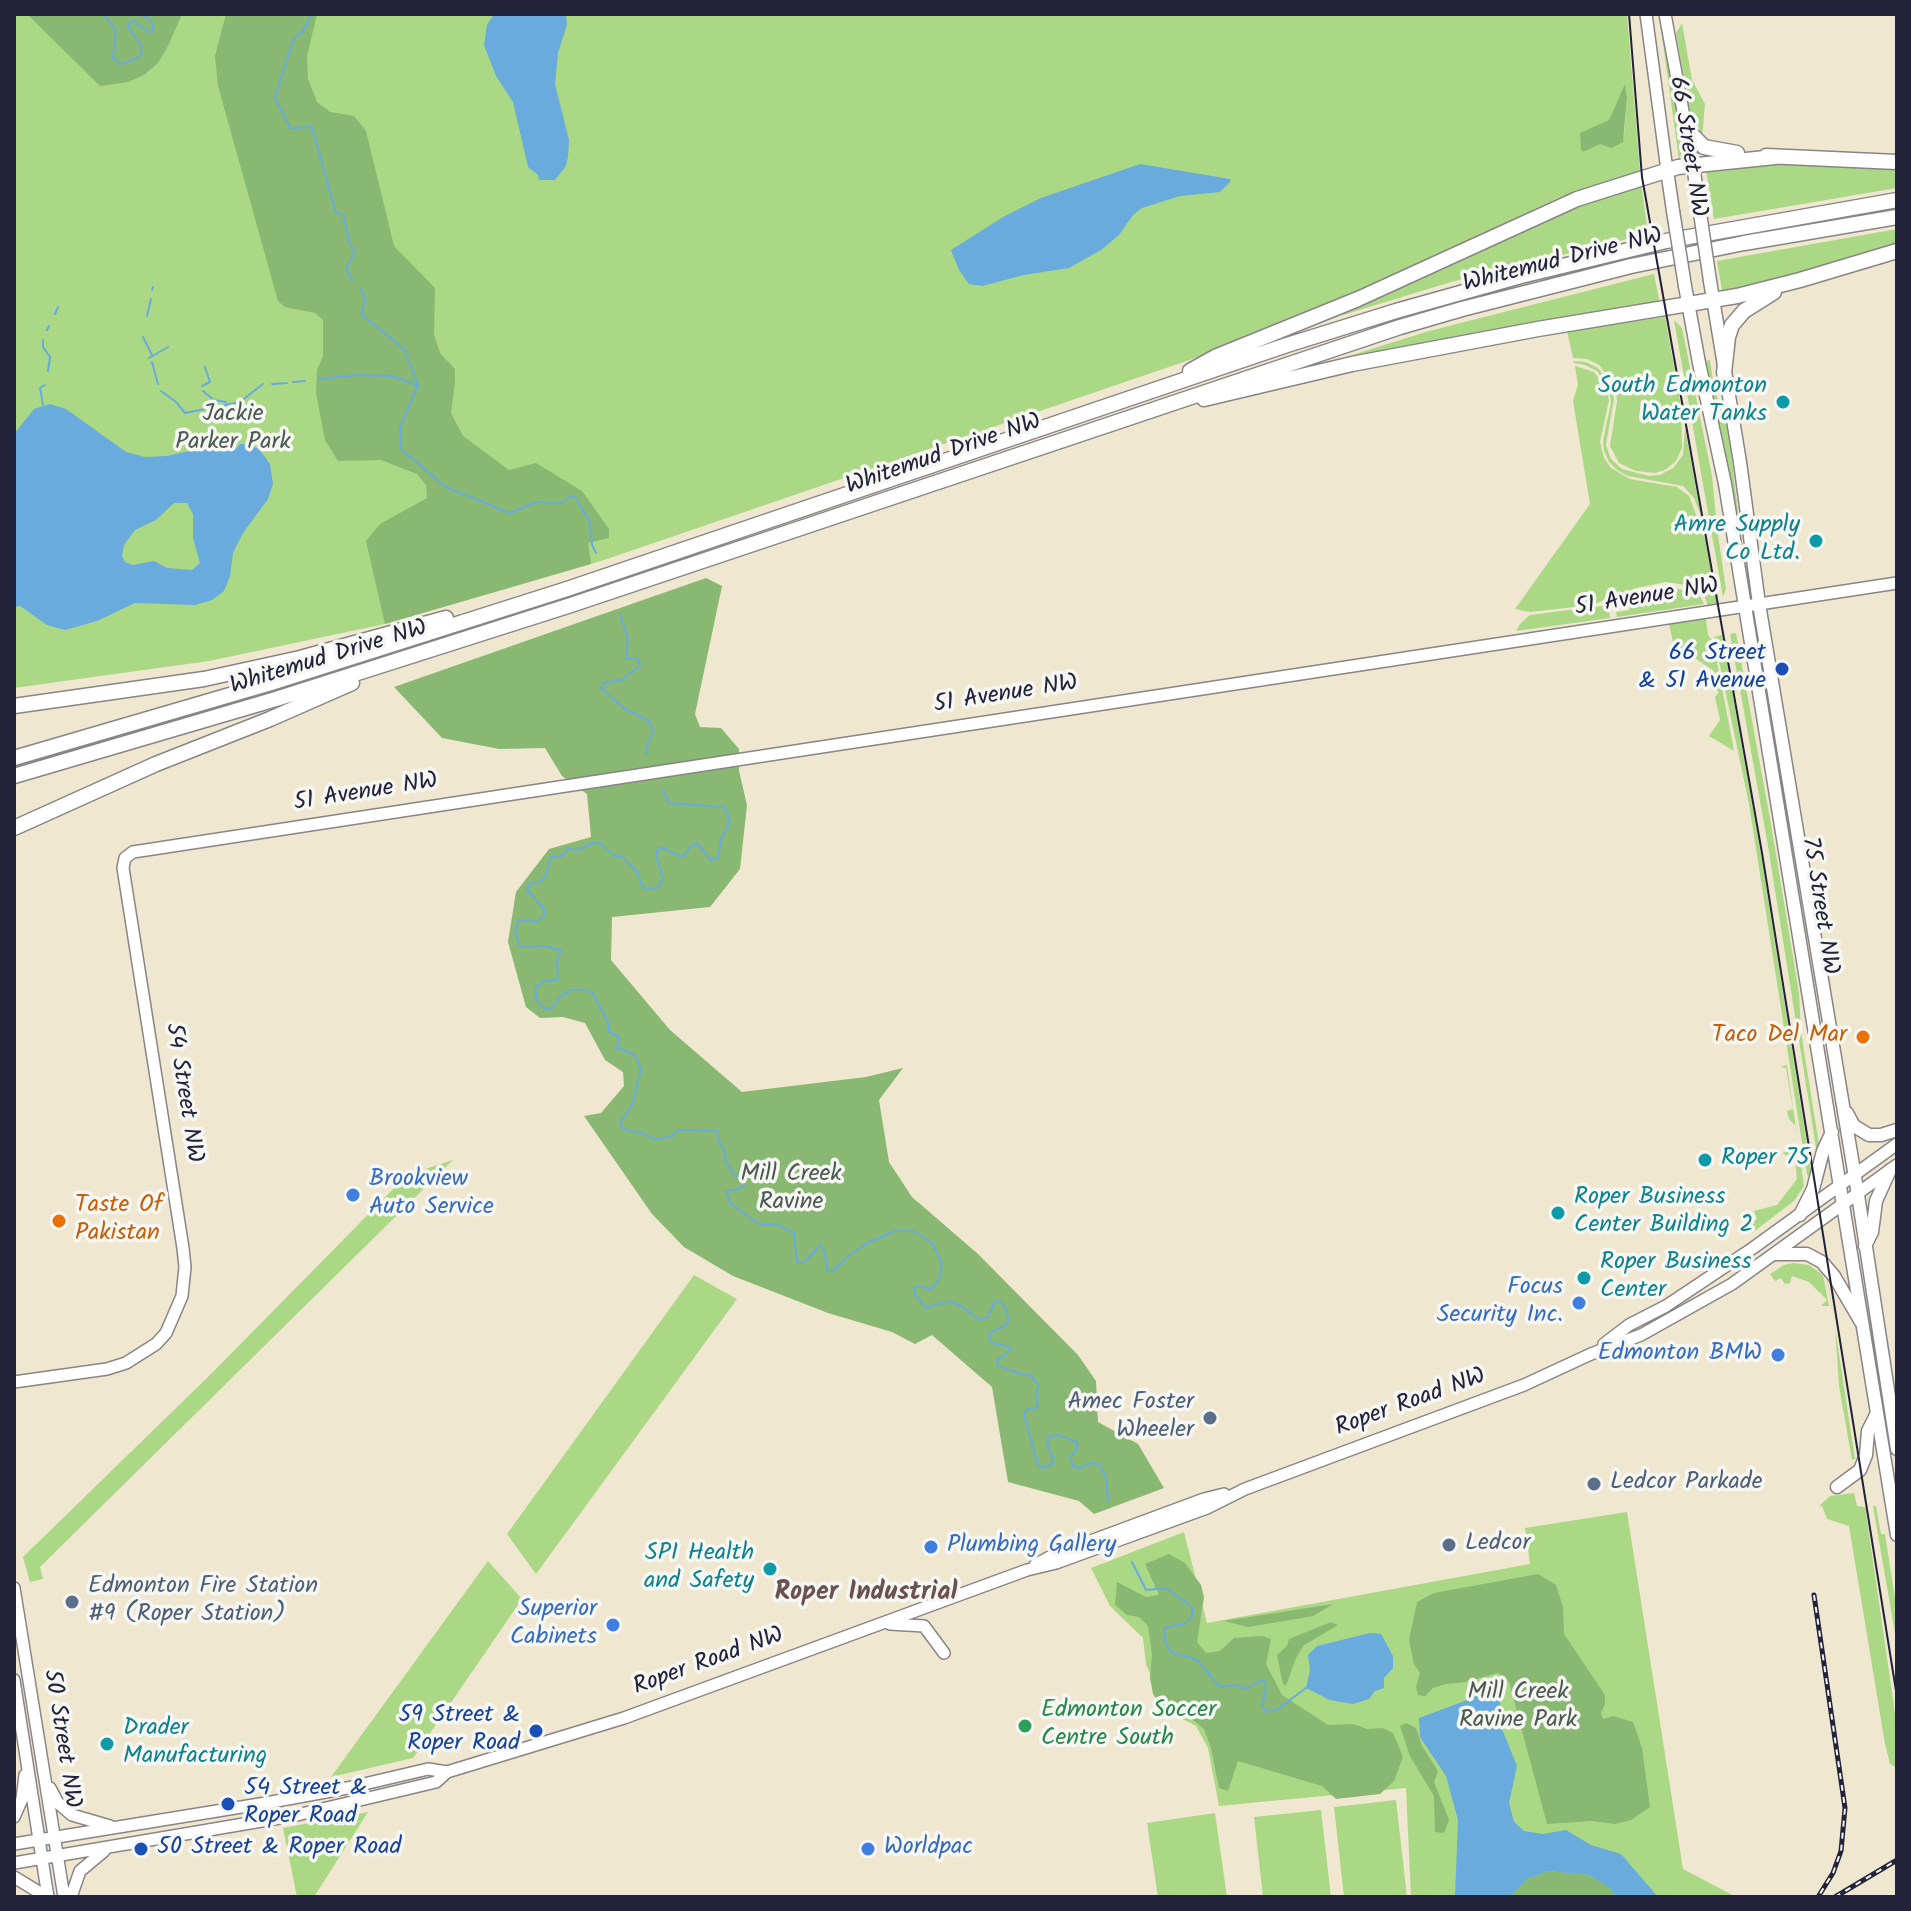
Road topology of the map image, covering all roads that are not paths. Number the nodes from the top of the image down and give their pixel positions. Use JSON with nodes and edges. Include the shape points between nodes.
{"nodes":[{"id":1,"x":1646,"y":14,"type":"edge"},
{"id":2,"x":1665,"y":14,"type":"edge"},
{"id":3,"x":1687,"y":130,"type":"junction"},
{"id":4,"x":1775,"y":157,"type":"junction"},
{"id":5,"x":1897,"y":162,"type":"edge"},
{"id":6,"x":1693,"y":165,"type":"junction"},
{"id":7,"x":1667,"y":170,"type":"junction"},
{"id":8,"x":1897,"y":200,"type":"edge"},
{"id":9,"x":1897,"y":217,"type":"edge"},
{"id":10,"x":1897,"y":251,"type":"edge"},
{"id":11,"x":1800,"y":280,"type":"junction"},
{"id":12,"x":1710,"y":281,"type":"joint"},
{"id":13,"x":1685,"y":286,"type":"joint"},
{"id":14,"x":1713,"y":300,"type":"junction"},
{"id":15,"x":1688,"y":305,"type":"junction"},
{"id":16,"x":1724,"y":373,"type":"junction"},
{"id":17,"x":1148,"y":393,"type":"junction"},
{"id":18,"x":1153,"y":409,"type":"junction"},
{"id":19,"x":1897,"y":583,"type":"edge"},
{"id":20,"x":567,"y":589,"type":"junction"},
{"id":21,"x":1759,"y":604,"type":"junction"},
{"id":22,"x":1744,"y":606,"type":"junction"},
{"id":23,"x":414,"y":656,"type":"junction"},
{"id":24,"x":14,"y":706,"type":"edge"},
{"id":25,"x":14,"y":758,"type":"edge"},
{"id":26,"x":14,"y":776,"type":"edge"},
{"id":27,"x":1780,"y":811,"type":"junction"},
{"id":28,"x":1795,"y":818,"type":"junction"},
{"id":29,"x":14,"y":828,"type":"edge"},
{"id":30,"x":125,"y":858,"type":"joint"},
{"id":31,"x":1842,"y":1103,"type":"junction"},
{"id":32,"x":1897,"y":1130,"type":"edge"},
{"id":33,"x":1832,"y":1132,"type":"junction"},
{"id":34,"x":1897,"y":1144,"type":"edge"},
{"id":35,"x":1894,"y":1168,"type":"edge"},
{"id":36,"x":1855,"y":1176,"type":"junction"},
{"id":37,"x":1841,"y":1186,"type":"junction"},
{"id":38,"x":1858,"y":1195,"type":"junction"},
{"id":39,"x":1844,"y":1206,"type":"junction"},
{"id":40,"x":1800,"y":1215,"type":"junction"},
{"id":41,"x":1865,"y":1246,"type":"junction"},
{"id":42,"x":1776,"y":1254,"type":"junction"},
{"id":43,"x":1863,"y":1326,"type":"junction"},
{"id":44,"x":1591,"y":1354,"type":"junction"},
{"id":45,"x":14,"y":1382,"type":"edge"},
{"id":46,"x":1877,"y":1413,"type":"junction"},
{"id":47,"x":1897,"y":1449,"type":"edge"},
{"id":48,"x":1837,"y":1487,"type":"dead end"},
{"id":49,"x":1897,"y":1535,"type":"edge"},
{"id":50,"x":14,"y":1588,"type":"edge"},
{"id":51,"x":881,"y":1624,"type":"junction"},
{"id":52,"x":944,"y":1653,"type":"dead end"},
{"id":53,"x":14,"y":1680,"type":"edge"},
{"id":54,"x":27,"y":1763,"type":"junction"},
{"id":55,"x":447,"y":1772,"type":"junction"},
{"id":56,"x":44,"y":1778,"type":"junction"},
{"id":57,"x":14,"y":1817,"type":"edge"},
{"id":58,"x":118,"y":1827,"type":"junction"},
{"id":59,"x":54,"y":1838,"type":"junction"},
{"id":60,"x":39,"y":1840,"type":"junction"},
{"id":61,"x":14,"y":1844,"type":"edge"},
{"id":62,"x":111,"y":1847,"type":"junction"},
{"id":63,"x":57,"y":1856,"type":"junction"},
{"id":64,"x":42,"y":1858,"type":"junction"},
{"id":65,"x":14,"y":1863,"type":"edge"},
{"id":66,"x":14,"y":1877,"type":"edge"},
{"id":67,"x":41,"y":1897,"type":"edge"},
{"id":68,"x":48,"y":1897,"type":"edge"},
{"id":69,"x":64,"y":1897,"type":"edge"},
{"id":70,"x":71,"y":1897,"type":"edge"}],
"edges":[{"from":1,"to":7,"type":"main road","name":"66 Street NW"},
{"from":2,"to":3,"type":"main road","name":"66 Street NW"},
{"from":3,"to":4,"type":"highway","via":[[1704,147]]},
{"from":3,"to":6,"type":"main road","name":"66 Street NW"},
{"from":4,"to":5,"type":"highway"},
{"from":4,"to":6,"type":"highway"},
{"from":6,"to":7,"type":"highway"},
{"from":6,"to":12,"type":"main road","name":"66 Street NW","bridge":true},
{"from":7,"to":13,"type":"main road","name":"66 Street NW","bridge":true},
{"from":7,"to":17,"type":"highway","via":[[1551,209],[1358,299],[1215,357]]},
{"from":8,"to":17,"type":"highway","name":"Whitemud Drive NW","via":[[1666,241],[1521,276],[1329,332]]},
{"from":9,"to":18,"type":"highway","name":"Whitemud Drive NW","via":[[1666,259],[1462,309]]},
{"from":10,"to":11,"type":"highway"},
{"from":11,"to":14,"type":"highway"},
{"from":11,"to":16,"type":"highway","via":[[1737,317],[1728,337]]},
{"from":12,"to":14,"type":"main road","name":"75 Street NW"},
{"from":13,"to":15,"type":"main road","name":"75 Street NW"},
{"from":14,"to":15,"type":"highway"},
{"from":14,"to":16,"type":"main road","name":"75 Street NW"},
{"from":15,"to":18,"type":"highway","via":[[1352,364]]},
{"from":15,"to":22,"type":"main road","name":"75 Street NW"},
{"from":16,"to":21,"type":"main road","name":"75 Street NW"},
{"from":17,"to":20,"type":"highway","name":"Whitemud Drive NW"},
{"from":18,"to":23,"type":"highway","name":"Whitemud Drive NW"},
{"from":19,"to":21,"type":"main road","name":"51 Avenue NW"},
{"from":20,"to":24,"type":"highway","via":[[258,668]]},
{"from":20,"to":25,"type":"highway","name":"Whitemud Drive NW"},
{"from":21,"to":22,"type":"main road","name":"51 Avenue NW"},
{"from":21,"to":28,"type":"main road","name":"75 Street NW"},
{"from":22,"to":27,"type":"main road","name":"75 Street NW"},
{"from":22,"to":30,"type":"main road","name":"51 Avenue NW","via":[[137,851]]},
{"from":23,"to":26,"type":"highway","name":"Whitemud Drive NW"},
{"from":23,"to":29,"type":"highway"},
{"from":27,"to":28,"type":"main road"},
{"from":27,"to":33,"type":"main road","name":"75 Street NW"},
{"from":28,"to":31,"type":"main road","name":"75 Street NW"},
{"from":30,"to":45,"type":"main road","name":"54 Street NW","via":[[185,1267],[182,1296],[166,1333],[141,1354],[117,1366]]},
{"from":31,"to":32,"type":"main road","via":[[1863,1133],[1876,1136]]},
{"from":31,"to":36,"type":"main road","name":"75 Street NW"},
{"from":33,"to":37,"type":"main road","name":"75 Street NW"},
{"from":33,"to":40,"type":"main road"},
{"from":34,"to":36,"type":"main road","name":"Roper Road NW"},
{"from":35,"to":38,"type":"main road","name":"Roper Road NW"},
{"from":35,"to":41,"type":"main road","via":[[1876,1201]]},
{"from":36,"to":37,"type":"main road","name":"Roper Road NW"},
{"from":36,"to":38,"type":"main road","name":"75 Street NW"},
{"from":37,"to":39,"type":"main road","name":"75 Street NW"},
{"from":37,"to":40,"type":"main road","name":"Roper Road NW"},
{"from":38,"to":39,"type":"main road","name":"Roper Road NW"},
{"from":38,"to":41,"type":"main road","name":"75 Street NW"},
{"from":39,"to":42,"type":"main road","name":"Roper Road NW"},
{"from":39,"to":43,"type":"main road","name":"75 Street NW"},
{"from":40,"to":44,"type":"main road","name":"Roper Road NW"},
{"from":41,"to":47,"type":"main road","name":"75 Street NW"},
{"from":42,"to":43,"type":"main road","via":[[1807,1254],[1822,1262]]},
{"from":42,"to":44,"type":"main road","name":"Roper Road NW","via":[[1673,1319]]},
{"from":43,"to":46,"type":"main road","name":"75 Street NW"},
{"from":44,"to":51,"type":"main road","name":"Roper Road NW","via":[[1207,1508]]},
{"from":46,"to":48,"type":"main road","via":[[1868,1431],[1864,1463]]},
{"from":46,"to":49,"type":"main road","name":"75 Street NW"},
{"from":50,"to":56,"type":"main road","name":"50 Street NW"},
{"from":51,"to":52,"type":"main road","via":[[924,1626]]},
{"from":51,"to":55,"type":"main road","name":"Roper Road NW","via":[[624,1718]]},
{"from":53,"to":54,"type":"main road","name":"50 Street NW"},
{"from":54,"to":57,"type":"main road"},
{"from":54,"to":60,"type":"main road","name":"50 Street NW"},
{"from":55,"to":58,"type":"main road","name":"Roper Road NW","via":[[428,1769],[307,1796]]},
{"from":55,"to":62,"type":"main road","name":"Roper Road NW","via":[[436,1782],[311,1812]]},
{"from":56,"to":58,"type":"main road","via":[[67,1812]]},
{"from":56,"to":59,"type":"main road","name":"50 Street NW"},
{"from":58,"to":59,"type":"main road","name":"Roper Road NW"},
{"from":59,"to":60,"type":"main road","name":"Roper Road NW"},
{"from":59,"to":63,"type":"main road","name":"50 Street NW"},
{"from":60,"to":61,"type":"main road","name":"Roper Road NW"},
{"from":60,"to":64,"type":"main road","name":"50 Street NW"},
{"from":62,"to":63,"type":"main road","name":"Roper Road NW"},
{"from":62,"to":70,"type":"main road","via":[[83,1866]]},
{"from":63,"to":64,"type":"main road","name":"Roper Road NW"},
{"from":63,"to":69,"type":"main road","name":"50 Street NW"},
{"from":64,"to":65,"type":"main road","name":"Roper Road NW"},
{"from":64,"to":68,"type":"main road","name":"50 Street NW"},
{"from":66,"to":67,"type":"main road"}]}
